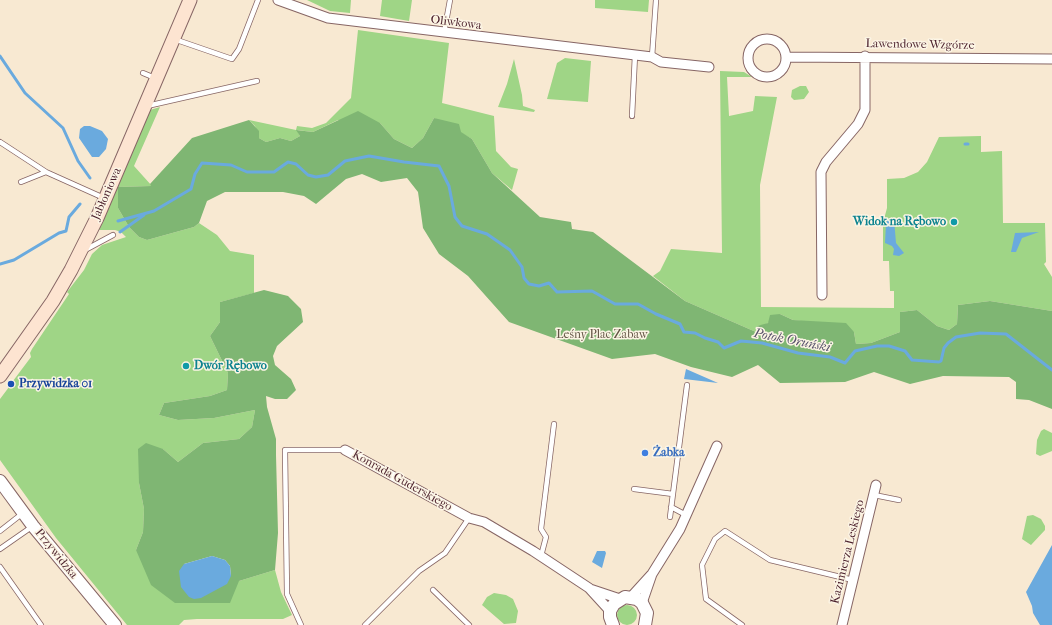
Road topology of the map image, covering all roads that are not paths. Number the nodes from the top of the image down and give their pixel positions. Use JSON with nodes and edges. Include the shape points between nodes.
{"nodes":[{"id":1,"x":190,"y":0,"type":"edge"},
{"id":2,"x":258,"y":0,"type":"edge"},
{"id":3,"x":278,"y":0,"type":"edge"},
{"id":4,"x":450,"y":0,"type":"edge"},
{"id":5,"x":656,"y":0,"type":"edge"},
{"id":6,"x":444,"y":33,"type":"junction"},
{"id":7,"x":174,"y":39,"type":"junction"},
{"id":8,"x":635,"y":55,"type":"junction"},
{"id":9,"x":865,"y":56,"type":"junction"},
{"id":10,"x":652,"y":57,"type":"junction"},
{"id":11,"x":787,"y":57,"type":"junction"},
{"id":12,"x":1052,"y":59,"type":"edge"},
{"id":13,"x":709,"y":67,"type":"dead end"},
{"id":14,"x":143,"y":73,"type":"dead end"},
{"id":15,"x":157,"y":78,"type":"junction"},
{"id":16,"x":257,"y":80,"type":"dead end"},
{"id":17,"x":144,"y":107,"type":"junction"},
{"id":18,"x":632,"y":116,"type":"dead end"},
{"id":19,"x":0,"y":142,"type":"edge"},
{"id":20,"x":46,"y":172,"type":"junction"},
{"id":21,"x":21,"y":182,"type":"dead end"},
{"id":22,"x":105,"y":198,"type":"junction"},
{"id":23,"x":113,"y":235,"type":"dead end"},
{"id":24,"x":80,"y":253,"type":"junction"},
{"id":25,"x":822,"y":295,"type":"dead end"},
{"id":26,"x":0,"y":376,"type":"edge"},
{"id":27,"x":687,"y":385,"type":"dead end"},
{"id":28,"x":554,"y":424,"type":"dead end"},
{"id":29,"x":717,"y":446,"type":"dead end"},
{"id":30,"x":345,"y":450,"type":"joint"},
{"id":31,"x":0,"y":481,"type":"edge"},
{"id":32,"x":876,"y":485,"type":"dead end"},
{"id":33,"x":634,"y":489,"type":"dead end"},
{"id":34,"x":673,"y":494,"type":"junction"},
{"id":35,"x":874,"y":495,"type":"junction"},
{"id":36,"x":899,"y":500,"type":"dead end"},
{"id":37,"x":671,"y":507,"type":"junction"},
{"id":38,"x":23,"y":513,"type":"junction"},
{"id":39,"x":686,"y":515,"type":"junction"},
{"id":40,"x":670,"y":517,"type":"dead end"},
{"id":41,"x":469,"y":518,"type":"junction"},
{"id":42,"x":33,"y":526,"type":"junction"},
{"id":43,"x":0,"y":531,"type":"edge"},
{"id":44,"x":0,"y":549,"type":"edge"},
{"id":45,"x":541,"y":556,"type":"junction"},
{"id":46,"x":0,"y":568,"type":"edge"},
{"id":47,"x":652,"y":574,"type":"junction"},
{"id":48,"x":853,"y":580,"type":"junction"},
{"id":49,"x":589,"y":588,"type":"junction"},
{"id":50,"x":433,"y":590,"type":"dead end"},
{"id":51,"x":626,"y":598,"type":"junction"},
{"id":52,"x":642,"y":603,"type":"junction"},
{"id":53,"x":610,"y":611,"type":"junction"},
{"id":54,"x":648,"y":623,"type":"edge"},
{"id":55,"x":611,"y":624,"type":"edge"},
{"id":56,"x":41,"y":625,"type":"edge"},
{"id":57,"x":115,"y":625,"type":"edge"},
{"id":58,"x":301,"y":625,"type":"edge"},
{"id":59,"x":365,"y":625,"type":"edge"},
{"id":60,"x":469,"y":625,"type":"edge"},
{"id":61,"x":742,"y":625,"type":"edge"},
{"id":62,"x":842,"y":625,"type":"edge"}],
"edges":[{"from":1,"to":7,"type":"main road","name":"Jabłoniowa"},
{"from":2,"to":7,"type":"lane","via":[[239,49],[232,59]]},
{"from":3,"to":6,"type":"street","name":"Oliwkowa","via":[[328,18]]},
{"from":4,"to":6,"type":"lane"},
{"from":5,"to":10,"type":"lane"},
{"from":6,"to":8,"type":"street","name":"Oliwkowa"},
{"from":7,"to":15,"type":"main road","name":"Jabłoniowa"},
{"from":8,"to":10,"type":"street","name":"Oliwkowa"},
{"from":8,"to":18,"type":"lane"},
{"from":9,"to":11,"type":"street","name":"Lawendowe Wzgórze"},
{"from":9,"to":12,"type":"street","name":"Lawendowe Wzgórze"},
{"from":9,"to":25,"type":"street","via":[[865,110],[858,124],[820,172]]},
{"from":10,"to":13,"type":"street","name":"Oliwkowa","via":[[661,62]]},
{"from":11,"to":11,"type":"street","via":[[786,51],[778,42],[766,39],[750,48],[748,60],[754,72],[766,78],[779,74],[786,64]]},
{"from":14,"to":15,"type":"lane"},
{"from":15,"to":17,"type":"main road","name":"Jabłoniowa"},
{"from":16,"to":17,"type":"lane"},
{"from":17,"to":22,"type":"main road","name":"Jabłoniowa"},
{"from":19,"to":20,"type":"lane"},
{"from":20,"to":21,"type":"lane"},
{"from":20,"to":22,"type":"lane"},
{"from":22,"to":24,"type":"main road","name":"Jabłoniowa"},
{"from":23,"to":24,"type":"lane"},
{"from":24,"to":26,"type":"main road","name":"Jabłoniowa","via":[[53,301]]},
{"from":27,"to":34,"type":"lane"},
{"from":28,"to":45,"type":"lane","via":[[541,529],[546,537]]},
{"from":29,"to":39,"type":"street"},
{"from":30,"to":41,"type":"street","name":"Konrada Guderskiego"},
{"from":30,"to":58,"type":"lane","name":"Konrada Guderskiego","via":[[285,450],[287,594]]},
{"from":31,"to":38,"type":"street","name":"Przywidzka"},
{"from":32,"to":35,"type":"street","name":"Kazimierza Leskiego"},
{"from":33,"to":34,"type":"lane"},
{"from":34,"to":37,"type":"lane"},
{"from":35,"to":36,"type":"lane"},
{"from":35,"to":48,"type":"street","name":"Kazimierza Leskiego"},
{"from":37,"to":39,"type":"lane"},
{"from":37,"to":40,"type":"lane"},
{"from":38,"to":42,"type":"street","name":"Przywidzka"},
{"from":38,"to":43,"type":"lane"},
{"from":39,"to":47,"type":"street"},
{"from":41,"to":45,"type":"street","name":"Konrada Guderskiego","via":[[484,522]]},
{"from":41,"to":59,"type":"lane","via":[[445,553],[419,570]]},
{"from":42,"to":44,"type":"lane"},
{"from":42,"to":57,"type":"street","name":"Przywidzka"},
{"from":45,"to":49,"type":"street","name":"Konrada Guderskiego"},
{"from":46,"to":56,"type":"lane"},
{"from":47,"to":51,"type":"street"},
{"from":47,"to":52,"type":"street"},
{"from":48,"to":61,"type":"lane","via":[[770,560],[725,530],[715,540],[702,565],[706,598]]},
{"from":48,"to":62,"type":"street","name":"Kazimierza Leskiego"},
{"from":49,"to":51,"type":"street","name":"Konrada Guderskiego"},
{"from":49,"to":53,"type":"street","name":"Konrada Guderskiego"},
{"from":50,"to":60,"type":"lane"},
{"from":51,"to":52,"type":"street"},
{"from":51,"to":53,"type":"street","via":[[614,604]]},
{"from":52,"to":54,"type":"street","via":[[646,608]]},
{"from":53,"to":55,"type":"street"}]}
